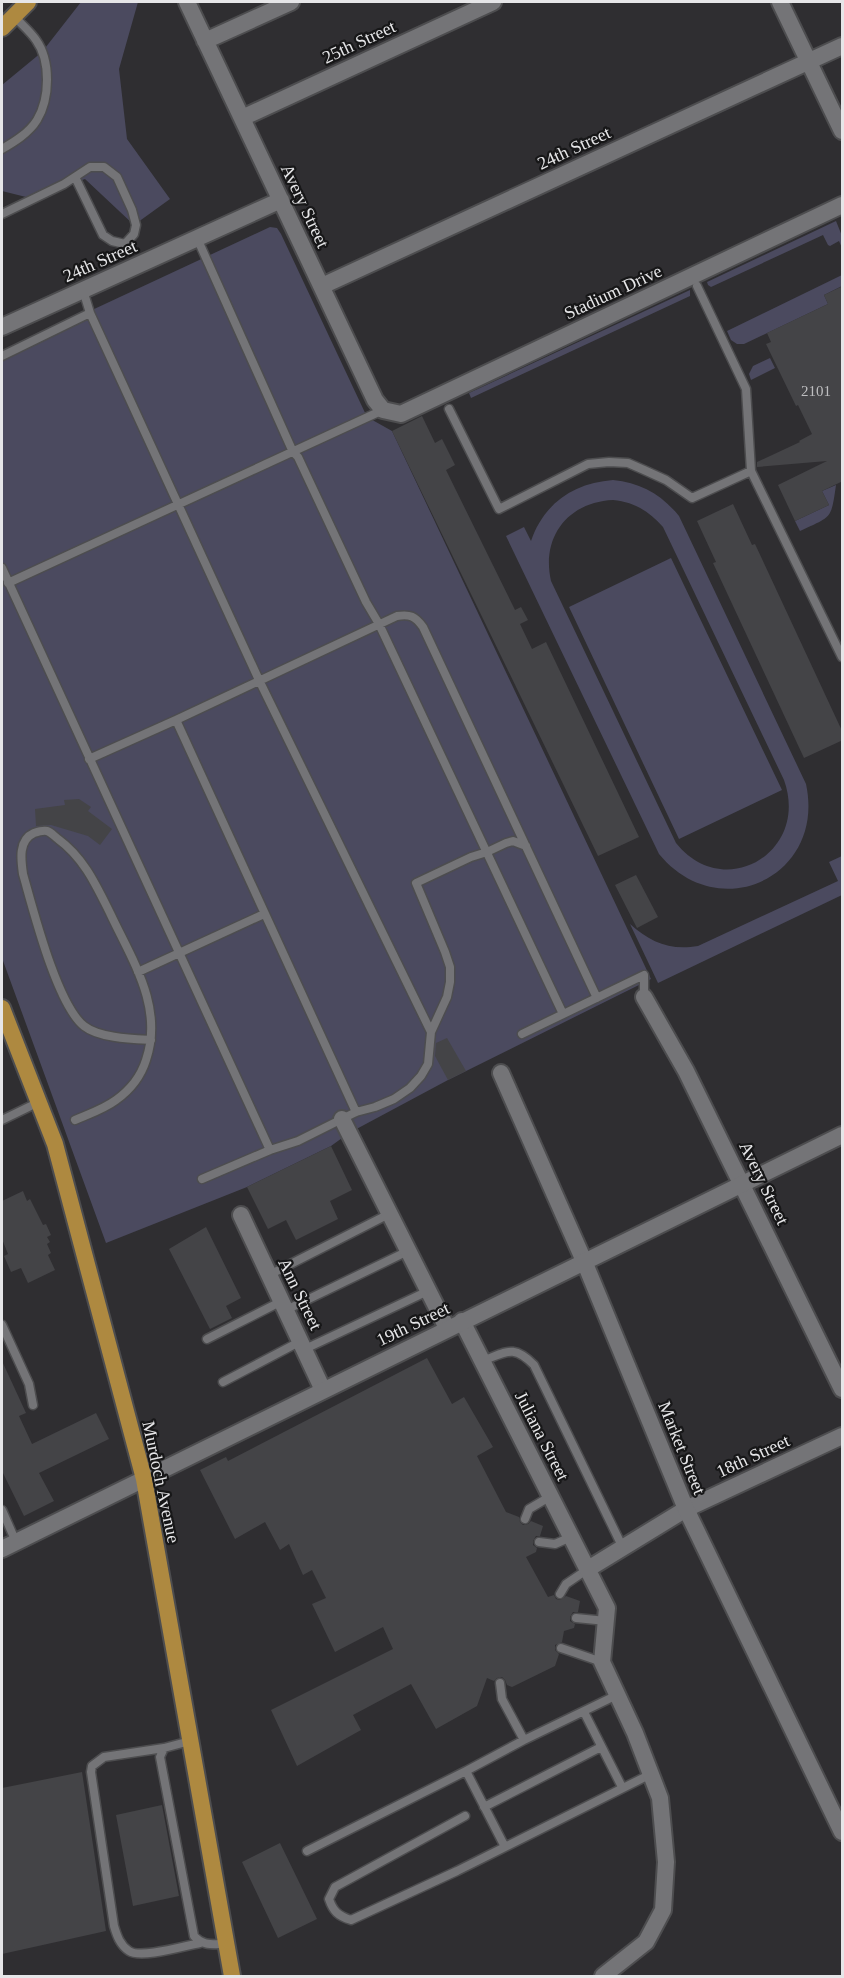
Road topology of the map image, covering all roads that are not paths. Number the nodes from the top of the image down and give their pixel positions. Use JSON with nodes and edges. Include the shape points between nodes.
{"nodes":[{"id":1,"x":28,"y":2,"type":"edge"},
{"id":2,"x":187,"y":2,"type":"edge"},
{"id":3,"x":291,"y":2,"type":"edge"},
{"id":4,"x":493,"y":2,"type":"edge"},
{"id":5,"x":780,"y":2,"type":"edge"},
{"id":6,"x":14,"y":16,"type":"junction"},
{"id":7,"x":2,"y":28,"type":"edge"},
{"id":8,"x":206,"y":41,"type":"junction"},
{"id":9,"x":843,"y":46,"type":"edge"},
{"id":10,"x":809,"y":61,"type":"junction"},
{"id":11,"x":242,"y":118,"type":"junction"},
{"id":12,"x":843,"y":130,"type":"edge"},
{"id":13,"x":2,"y":149,"type":"edge"},
{"id":14,"x":75,"y":177,"type":"junction"},
{"id":15,"x":281,"y":200,"type":"junction"},
{"id":16,"x":843,"y":205,"type":"edge"},
{"id":17,"x":2,"y":214,"type":"edge"},
{"id":18,"x":197,"y":238,"type":"junction"},
{"id":19,"x":322,"y":286,"type":"junction"},
{"id":20,"x":697,"y":286,"type":"dead end"},
{"id":21,"x":82,"y":290,"type":"junction"},
{"id":22,"x":90,"y":314,"type":"junction"},
{"id":23,"x":2,"y":327,"type":"edge"},
{"id":24,"x":2,"y":356,"type":"edge"},
{"id":25,"x":449,"y":409,"type":"dead end"},
{"id":26,"x":383,"y":410,"type":"junction"},
{"id":27,"x":293,"y":452,"type":"junction"},
{"id":28,"x":751,"y":471,"type":"junction"},
{"id":29,"x":179,"y":505,"type":"junction"},
{"id":30,"x":2,"y":568,"type":"edge"},
{"id":31,"x":8,"y":583,"type":"junction"},
{"id":32,"x":379,"y":624,"type":"junction"},
{"id":33,"x":843,"y":657,"type":"edge"},
{"id":34,"x":260,"y":680,"type":"junction"},
{"id":35,"x":176,"y":720,"type":"junction"},
{"id":36,"x":89,"y":759,"type":"junction"},
{"id":37,"x":526,"y":846,"type":"junction"},
{"id":38,"x":487,"y":852,"type":"junction"},
{"id":39,"x":264,"y":914,"type":"junction"},
{"id":40,"x":179,"y":952,"type":"junction"},
{"id":41,"x":138,"y":972,"type":"junction"},
{"id":42,"x":644,"y":996,"type":"joint"},
{"id":43,"x":597,"y":998,"type":"junction"},
{"id":44,"x":2,"y":1008,"type":"edge"},
{"id":45,"x":563,"y":1014,"type":"junction"},
{"id":46,"x":431,"y":1032,"type":"junction"},
{"id":47,"x":522,"y":1034,"type":"dead end"},
{"id":48,"x":151,"y":1040,"type":"junction"},
{"id":49,"x":501,"y":1073,"type":"dead end"},
{"id":50,"x":39,"y":1102,"type":"junction"},
{"id":51,"x":349,"y":1115,"type":"junction"},
{"id":52,"x":2,"y":1120,"type":"edge"},
{"id":53,"x":75,"y":1120,"type":"dead end"},
{"id":54,"x":843,"y":1135,"type":"edge"},
{"id":55,"x":270,"y":1150,"type":"junction"},
{"id":56,"x":202,"y":1179,"type":"dead end"},
{"id":57,"x":742,"y":1184,"type":"junction"},
{"id":58,"x":389,"y":1214,"type":"junction"},
{"id":59,"x":241,"y":1215,"type":"dead end"},
{"id":60,"x":408,"y":1251,"type":"junction"},
{"id":61,"x":584,"y":1261,"type":"junction"},
{"id":62,"x":269,"y":1275,"type":"junction"},
{"id":63,"x":428,"y":1291,"type":"junction"},
{"id":64,"x":284,"y":1305,"type":"junction"},
{"id":65,"x":2,"y":1325,"type":"edge"},
{"id":66,"x":455,"y":1325,"type":"junction"},
{"id":67,"x":207,"y":1339,"type":"dead end"},
{"id":68,"x":303,"y":1345,"type":"junction"},
{"id":69,"x":482,"y":1361,"type":"junction"},
{"id":70,"x":223,"y":1382,"type":"dead end"},
{"id":71,"x":843,"y":1389,"type":"edge"},
{"id":72,"x":324,"y":1390,"type":"junction"},
{"id":73,"x":33,"y":1405,"type":"dead end"},
{"id":74,"x":843,"y":1436,"type":"edge"},
{"id":75,"x":144,"y":1479,"type":"junction"},
{"id":76,"x":550,"y":1496,"type":"junction"},
{"id":77,"x":686,"y":1509,"type":"junction"},
{"id":78,"x":2,"y":1510,"type":"edge"},
{"id":79,"x":525,"y":1519,"type":"dead end"},
{"id":80,"x":572,"y":1537,"type":"junction"},
{"id":81,"x":539,"y":1542,"type":"dead end"},
{"id":82,"x":9,"y":1545,"type":"edge"},
{"id":83,"x":623,"y":1548,"type":"junction"},
{"id":84,"x":588,"y":1569,"type":"junction"},
{"id":85,"x":560,"y":1594,"type":"dead end"},
{"id":86,"x":576,"y":1618,"type":"dead end"},
{"id":87,"x":606,"y":1621,"type":"junction"},
{"id":88,"x":561,"y":1648,"type":"dead end"},
{"id":89,"x":602,"y":1662,"type":"junction"},
{"id":90,"x":500,"y":1683,"type":"dead end"},
{"id":91,"x":617,"y":1695,"type":"junction"},
{"id":92,"x":584,"y":1712,"type":"junction"},
{"id":93,"x":524,"y":1740,"type":"junction"},
{"id":94,"x":190,"y":1741,"type":"junction"},
{"id":95,"x":601,"y":1747,"type":"junction"},
{"id":96,"x":164,"y":1748,"type":"junction"},
{"id":97,"x":466,"y":1771,"type":"junction"},
{"id":98,"x":651,"y":1774,"type":"junction"},
{"id":99,"x":622,"y":1787,"type":"junction"},
{"id":100,"x":484,"y":1807,"type":"junction"},
{"id":101,"x":465,"y":1816,"type":"dead end"},
{"id":102,"x":843,"y":1832,"type":"edge"},
{"id":103,"x":505,"y":1847,"type":"junction"},
{"id":104,"x":307,"y":1851,"type":"dead end"},
{"id":105,"x":200,"y":1943,"type":"junction"},
{"id":106,"x":225,"y":1944,"type":"junction"},
{"id":107,"x":232,"y":1977,"type":"edge"},
{"id":108,"x":603,"y":1977,"type":"edge"}],
"edges":[{"from":1,"to":6,"type":"main road"},
{"from":2,"to":8,"type":"street","name":"Avery Street"},
{"from":3,"to":8,"type":"street"},
{"from":4,"to":11,"type":"street","name":"25th Street"},
{"from":5,"to":10,"type":"street"},
{"from":6,"to":7,"type":"main road"},
{"from":6,"to":13,"type":"lane","via":[[37,41],[45,59],[48,83],[37,120]]},
{"from":8,"to":11,"type":"street","name":"Avery Street"},
{"from":9,"to":10,"type":"street","name":"24th Street"},
{"from":10,"to":12,"type":"street"},
{"from":10,"to":19,"type":"street","name":"24th Street"},
{"from":11,"to":15,"type":"street","name":"Avery Street"},
{"from":14,"to":14,"type":"lane","via":[[103,235],[125,244],[136,225],[117,177],[104,167],[90,167]]},
{"from":14,"to":17,"type":"lane"},
{"from":15,"to":18,"type":"street","name":"24th Street"},
{"from":15,"to":19,"type":"street","name":"Avery Street"},
{"from":16,"to":26,"type":"street","name":"Stadium Drive","via":[[401,414]]},
{"from":18,"to":21,"type":"street","name":"24th Street"},
{"from":18,"to":27,"type":"lane"},
{"from":19,"to":26,"type":"street","name":"Avery Street"},
{"from":20,"to":28,"type":"lane","via":[[746,389]]},
{"from":21,"to":22,"type":"lane"},
{"from":21,"to":23,"type":"street","name":"24th Street"},
{"from":22,"to":24,"type":"lane"},
{"from":22,"to":29,"type":"lane"},
{"from":25,"to":28,"type":"lane","via":[[499,509],[588,464],[628,463],[666,480],[692,498]]},
{"from":26,"to":27,"type":"lane"},
{"from":27,"to":29,"type":"lane"},
{"from":27,"to":32,"type":"lane"},
{"from":28,"to":33,"type":"lane"},
{"from":29,"to":31,"type":"lane"},
{"from":29,"to":34,"type":"lane"},
{"from":30,"to":31,"type":"lane"},
{"from":31,"to":36,"type":"lane"},
{"from":32,"to":34,"type":"lane"},
{"from":32,"to":37,"type":"lane","via":[[408,615],[417,618],[423,627]]},
{"from":32,"to":38,"type":"lane"},
{"from":34,"to":35,"type":"lane"},
{"from":34,"to":46,"type":"lane"},
{"from":35,"to":36,"type":"lane"},
{"from":35,"to":39,"type":"lane"},
{"from":36,"to":40,"type":"lane"},
{"from":37,"to":38,"type":"lane","via":[[513,841]]},
{"from":37,"to":43,"type":"lane"},
{"from":38,"to":45,"type":"lane"},
{"from":38,"to":46,"type":"lane","via":[[416,883],[450,967],[447,997]]},
{"from":39,"to":40,"type":"lane"},
{"from":39,"to":51,"type":"lane"},
{"from":40,"to":41,"type":"lane"},
{"from":40,"to":55,"type":"lane"},
{"from":41,"to":48,"type":"lane","via":[[153,1021]]},
{"from":41,"to":48,"type":"lane","via":[[83,862],[46,831],[30,835],[22,848],[23,874],[51,969],[76,1019],[85,1028],[111,1036]]},
{"from":42,"to":43,"type":"lane","via":[[644,975]]},
{"from":42,"to":57,"type":"street","name":"Avery Street"},
{"from":43,"to":45,"type":"lane"},
{"from":44,"to":50,"type":"main road","name":"Murdoch Avenue"},
{"from":45,"to":47,"type":"lane"},
{"from":46,"to":51,"type":"lane","via":[[428,1064],[410,1089]]},
{"from":48,"to":53,"type":"lane","via":[[143,1069],[133,1085],[117,1100]]},
{"from":49,"to":61,"type":"street","name":"Market Street"},
{"from":50,"to":52,"type":"lane"},
{"from":50,"to":75,"type":"main road","name":"Murdoch Avenue","via":[[55,1144]]},
{"from":51,"to":55,"type":"lane","via":[[298,1141]]},
{"from":51,"to":58,"type":"street","name":"Juliana Street"},
{"from":54,"to":57,"type":"street","name":"19th Street"},
{"from":55,"to":56,"type":"lane"},
{"from":57,"to":61,"type":"street","name":"19th Street"},
{"from":57,"to":71,"type":"street","name":"Avery Street"},
{"from":58,"to":60,"type":"street","name":"Juliana Street"},
{"from":58,"to":62,"type":"lane"},
{"from":59,"to":62,"type":"street","name":"Ann Street"},
{"from":60,"to":63,"type":"street","name":"Juliana Street"},
{"from":60,"to":64,"type":"lane"},
{"from":61,"to":66,"type":"street","name":"19th Street"},
{"from":61,"to":77,"type":"street","name":"Market Street"},
{"from":62,"to":64,"type":"street","name":"Ann Street"},
{"from":63,"to":66,"type":"street","name":"Juliana Street"},
{"from":63,"to":68,"type":"lane"},
{"from":64,"to":67,"type":"lane"},
{"from":64,"to":68,"type":"street","name":"Ann Street"},
{"from":65,"to":73,"type":"lane","via":[[29,1384]]},
{"from":66,"to":69,"type":"street","name":"Juliana Street"},
{"from":66,"to":72,"type":"street","name":"19th Street"},
{"from":68,"to":70,"type":"lane"},
{"from":68,"to":72,"type":"street","name":"Ann Street"},
{"from":69,"to":76,"type":"street","name":"Juliana Street"},
{"from":69,"to":83,"type":"lane","via":[[516,1351],[534,1365]]},
{"from":72,"to":75,"type":"street","name":"19th Street"},
{"from":74,"to":77,"type":"street","name":"18th Street"},
{"from":75,"to":82,"type":"street","name":"19th Street"},
{"from":75,"to":94,"type":"main road","name":"Murdoch Avenue"},
{"from":76,"to":79,"type":"lane","via":[[529,1509]]},
{"from":76,"to":80,"type":"street","name":"Juliana Street"},
{"from":77,"to":83,"type":"street","name":"18th Street"},
{"from":77,"to":102,"type":"street","name":"Market Street"},
{"from":78,"to":82,"type":"lane"},
{"from":80,"to":81,"type":"lane","via":[[555,1544]]},
{"from":80,"to":84,"type":"street","name":"Juliana Street"},
{"from":83,"to":84,"type":"street","name":"18th Street"},
{"from":84,"to":85,"type":"lane"},
{"from":84,"to":87,"type":"street","name":"Juliana Street","via":[[607,1608]]},
{"from":86,"to":87,"type":"lane"},
{"from":87,"to":89,"type":"street","name":"Juliana Street"},
{"from":88,"to":89,"type":"lane"},
{"from":89,"to":91,"type":"street"},
{"from":90,"to":93,"type":"lane","via":[[502,1699]]},
{"from":91,"to":92,"type":"lane"},
{"from":91,"to":98,"type":"street"},
{"from":92,"to":93,"type":"lane"},
{"from":92,"to":95,"type":"lane"},
{"from":93,"to":97,"type":"lane"},
{"from":94,"to":96,"type":"lane"},
{"from":94,"to":106,"type":"main road","name":"Murdoch Avenue"},
{"from":95,"to":99,"type":"lane"},
{"from":95,"to":100,"type":"lane"},
{"from":96,"to":105,"type":"lane","via":[[160,1757],[191,1926]]},
{"from":96,"to":105,"type":"lane","via":[[104,1757],[92,1766],[114,1926],[119,1941],[139,1955]]},
{"from":97,"to":100,"type":"lane"},
{"from":97,"to":104,"type":"lane"},
{"from":98,"to":99,"type":"lane"},
{"from":98,"to":108,"type":"street","via":[[660,1798],[665,1851],[663,1910],[646,1941]]},
{"from":99,"to":103,"type":"lane"},
{"from":100,"to":103,"type":"lane"},
{"from":101,"to":103,"type":"lane","via":[[335,1887],[329,1899],[332,1909],[351,1920]]},
{"from":105,"to":106,"type":"lane"},
{"from":106,"to":107,"type":"main road","name":"Murdoch Avenue"}]}
